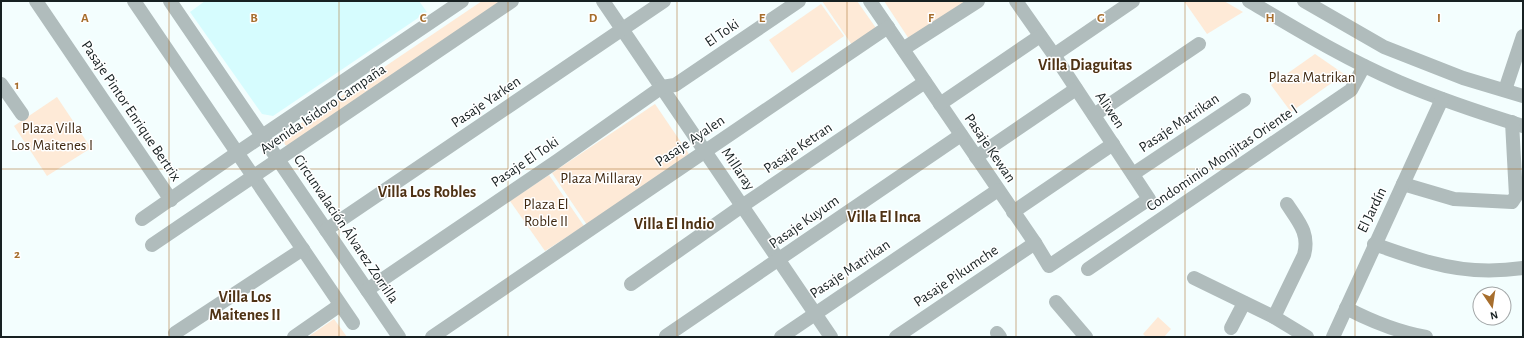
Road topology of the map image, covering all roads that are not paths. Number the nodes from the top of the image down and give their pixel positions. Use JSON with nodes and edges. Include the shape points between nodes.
{"nodes":[{"id":1,"x":36,"y":1,"type":"edge"},
{"id":2,"x":134,"y":1,"type":"edge"},
{"id":3,"x":170,"y":1,"type":"edge"},
{"id":4,"x":462,"y":1,"type":"edge"},
{"id":5,"x":512,"y":1,"type":"edge"},
{"id":6,"x":603,"y":1,"type":"edge"},
{"id":7,"x":664,"y":1,"type":"edge"},
{"id":8,"x":799,"y":1,"type":"edge"},
{"id":9,"x":870,"y":1,"type":"edge"},
{"id":10,"x":978,"y":1,"type":"edge"},
{"id":11,"x":1016,"y":1,"type":"edge"},
{"id":12,"x":1133,"y":1,"type":"edge"},
{"id":13,"x":1249,"y":1,"type":"edge"},
{"id":14,"x":1304,"y":1,"type":"edge"},
{"id":15,"x":888,"y":27,"type":"junction"},
{"id":16,"x":622,"y":29,"type":"junction"},
{"id":17,"x":1040,"y":36,"type":"junction"},
{"id":18,"x":1523,"y":36,"type":"edge"},
{"id":19,"x":1199,"y":44,"type":"dead end"},
{"id":20,"x":903,"y":49,"type":"junction"},
{"id":21,"x":1054,"y":55,"type":"junction"},
{"id":22,"x":1364,"y":66,"type":"junction"},
{"id":23,"x":925,"y":82,"type":"junction"},
{"id":24,"x":1,"y":84,"type":"edge"},
{"id":25,"x":662,"y":87,"type":"junction"},
{"id":26,"x":1076,"y":89,"type":"junction"},
{"id":27,"x":1505,"y":90,"type":"junction"},
{"id":28,"x":1523,"y":96,"type":"edge"},
{"id":29,"x":1442,"y":99,"type":"junction"},
{"id":30,"x":1244,"y":100,"type":"dead end"},
{"id":31,"x":940,"y":104,"type":"junction"},
{"id":32,"x":22,"y":114,"type":"dead end"},
{"id":33,"x":1094,"y":115,"type":"junction"},
{"id":34,"x":1518,"y":124,"type":"edge"},
{"id":35,"x":961,"y":135,"type":"junction"},
{"id":36,"x":262,"y":136,"type":"junction"},
{"id":37,"x":1113,"y":144,"type":"junction"},
{"id":38,"x":706,"y":152,"type":"junction"},
{"id":39,"x":237,"y":153,"type":"junction"},
{"id":40,"x":976,"y":157,"type":"junction"},
{"id":41,"x":278,"y":160,"type":"junction"},
{"id":42,"x":1133,"y":174,"type":"junction"},
{"id":43,"x":253,"y":176,"type":"junction"},
{"id":44,"x":1403,"y":184,"type":"junction"},
{"id":45,"x":998,"y":190,"type":"junction"},
{"id":46,"x":171,"y":200,"type":"junction"},
{"id":47,"x":1287,"y":204,"type":"dead end"},
{"id":48,"x":742,"y":206,"type":"junction"},
{"id":49,"x":1013,"y":212,"type":"junction"},
{"id":50,"x":142,"y":219,"type":"dead end"},
{"id":51,"x":326,"y":230,"type":"junction"},
{"id":52,"x":1035,"y":243,"type":"junction"},
{"id":53,"x":1374,"y":244,"type":"junction"},
{"id":54,"x":152,"y":245,"type":"dead end"},
{"id":55,"x":303,"y":249,"type":"junction"},
{"id":56,"x":779,"y":260,"type":"junction"},
{"id":57,"x":1049,"y":266,"type":"joint"},
{"id":58,"x":1523,"y":268,"type":"edge"},
{"id":59,"x":1088,"y":270,"type":"dead end"},
{"id":60,"x":1194,"y":278,"type":"dead end"},
{"id":61,"x":631,"y":284,"type":"dead end"},
{"id":62,"x":367,"y":290,"type":"junction"},
{"id":63,"x":1056,"y":302,"type":"dead end"},
{"id":64,"x":1244,"y":303,"type":"junction"},
{"id":65,"x":340,"y":305,"type":"junction"},
{"id":66,"x":1346,"y":308,"type":"junction"},
{"id":67,"x":815,"y":314,"type":"junction"},
{"id":68,"x":1274,"y":317,"type":"junction"},
{"id":69,"x":353,"y":323,"type":"dead end"},
{"id":70,"x":1231,"y":328,"type":"dead end"},
{"id":71,"x":175,"y":333,"type":"dead end"},
{"id":72,"x":666,"y":336,"type":"edge"},
{"id":73,"x":294,"y":337,"type":"edge"},
{"id":74,"x":399,"y":337,"type":"edge"},
{"id":75,"x":432,"y":337,"type":"edge"},
{"id":76,"x":781,"y":337,"type":"edge"},
{"id":77,"x":831,"y":337,"type":"edge"},
{"id":78,"x":896,"y":337,"type":"edge"},
{"id":79,"x":1086,"y":337,"type":"edge"},
{"id":80,"x":1307,"y":337,"type":"edge"},
{"id":81,"x":1333,"y":337,"type":"edge"},
{"id":82,"x":1426,"y":337,"type":"edge"}],
"edges":[{"from":1,"to":46,"type":"street","name":"Pasaje Pintor Enrique Bertrix"},
{"from":2,"to":39,"type":"street"},
{"from":3,"to":36,"type":"street","name":"Circunvalación Álvarez Zorrilla"},
{"from":4,"to":36,"type":"street","name":"Avenida Isidoro Campaña"},
{"from":5,"to":41,"type":"street","name":"Avenida Isidoro Campaña"},
{"from":6,"to":16,"type":"street","name":"Millaray"},
{"from":7,"to":16,"type":"street","name":"Pasaje Yarken"},
{"from":8,"to":25,"type":"street","name":"El Toki","via":[[675,85]]},
{"from":9,"to":15,"type":"street","name":"Pasaje Kewan"},
{"from":10,"to":20,"type":"street"},
{"from":11,"to":17,"type":"street","name":"Aliwen"},
{"from":12,"to":21,"type":"street"},
{"from":13,"to":22,"type":"street"},
{"from":14,"to":27,"type":"street","via":[[1384,47],[1463,78]]},
{"from":15,"to":20,"type":"street","name":"Pasaje Kewan"},
{"from":15,"to":38,"type":"street","name":"Pasaje Ayalen"},
{"from":16,"to":25,"type":"street","name":"Millaray"},
{"from":16,"to":51,"type":"street","name":"Pasaje Yarken"},
{"from":17,"to":21,"type":"street","name":"Aliwen"},
{"from":17,"to":31,"type":"street"},
{"from":18,"to":27,"type":"street"},
{"from":19,"to":33,"type":"street"},
{"from":20,"to":23,"type":"street","name":"Pasaje Kewan"},
{"from":21,"to":26,"type":"street","name":"Aliwen"},
{"from":22,"to":29,"type":"street"},
{"from":22,"to":59,"type":"street","name":"Condominio Monjitas Oriente I","via":[[1351,90]]},
{"from":23,"to":31,"type":"street","name":"Pasaje Kewan"},
{"from":23,"to":48,"type":"street","name":"Pasaje Ketran"},
{"from":24,"to":32,"type":"street"},
{"from":25,"to":38,"type":"street","name":"Millaray"},
{"from":25,"to":62,"type":"street","name":"Pasaje El Toki"},
{"from":26,"to":33,"type":"street","name":"Aliwen"},
{"from":26,"to":40,"type":"street"},
{"from":27,"to":28,"type":"street"},
{"from":29,"to":34,"type":"street"},
{"from":29,"to":44,"type":"street","name":"El Jardín"},
{"from":30,"to":42,"type":"street","name":"Pasaje Matrikan"},
{"from":31,"to":35,"type":"street","name":"Pasaje Kewan"},
{"from":33,"to":37,"type":"street","name":"Aliwen"},
{"from":34,"to":44,"type":"street","via":[[1516,196],[1512,202],[1454,199]]},
{"from":35,"to":40,"type":"street","name":"Pasaje Kewan"},
{"from":35,"to":56,"type":"street","name":"Pasaje Kuyum"},
{"from":36,"to":39,"type":"street","name":"Avenida Isidoro Campaña"},
{"from":36,"to":41,"type":"street","name":"Circunvalación Álvarez Zorrilla"},
{"from":37,"to":42,"type":"street","name":"Aliwen"},
{"from":37,"to":49,"type":"street"},
{"from":38,"to":48,"type":"street","name":"Millaray"},
{"from":38,"to":75,"type":"street","name":"Pasaje Ayalen"},
{"from":39,"to":43,"type":"street"},
{"from":39,"to":46,"type":"street","name":"Avenida Isidoro Campaña"},
{"from":40,"to":45,"type":"street","name":"Pasaje Kewan"},
{"from":41,"to":43,"type":"street","name":"Avenida Isidoro Campaña"},
{"from":41,"to":51,"type":"street","name":"Circunvalación Álvarez Zorrilla"},
{"from":42,"to":57,"type":"street","name":"Aliwen","via":[[1149,199]]},
{"from":43,"to":54,"type":"street","name":"Avenida Isidoro Campaña"},
{"from":43,"to":55,"type":"street"},
{"from":44,"to":53,"type":"street","name":"El Jardín"},
{"from":45,"to":49,"type":"street","name":"Pasaje Kewan"},
{"from":45,"to":67,"type":"street","name":"Pasaje Matrikan"},
{"from":46,"to":50,"type":"street","name":"Avenida Isidoro Campaña"},
{"from":47,"to":68,"type":"street","via":[[1304,232],[1306,246]]},
{"from":48,"to":56,"type":"street","name":"Millaray"},
{"from":48,"to":61,"type":"street","name":"Pasaje Ketran"},
{"from":49,"to":52,"type":"street","name":"Pasaje Kewan"},
{"from":51,"to":62,"type":"street","name":"Circunvalación Álvarez Zorrilla"},
{"from":52,"to":57,"type":"street","name":"Pasaje Kewan"},
{"from":52,"to":78,"type":"street","name":"Pasaje Pikumche"},
{"from":53,"to":58,"type":"street","via":[[1434,264],[1461,269]]},
{"from":53,"to":66,"type":"street","name":"El Jardín"},
{"from":55,"to":65,"type":"street"},
{"from":55,"to":71,"type":"street"},
{"from":56,"to":67,"type":"street","name":"Millaray"},
{"from":56,"to":72,"type":"street","name":"Pasaje Kuyum"},
{"from":60,"to":64,"type":"street"},
{"from":62,"to":74,"type":"street","name":"Circunvalación Álvarez Zorrilla"},
{"from":63,"to":79,"type":"street"},
{"from":64,"to":68,"type":"street"},
{"from":64,"to":70,"type":"street"},
{"from":65,"to":69,"type":"street"},
{"from":65,"to":73,"type":"street"},
{"from":66,"to":81,"type":"street","name":"El Jardín"},
{"from":66,"to":82,"type":"street","via":[[1402,331]]},
{"from":67,"to":76,"type":"street","name":"Pasaje Matrikan"},
{"from":67,"to":77,"type":"street","name":"Millaray"},
{"from":68,"to":80,"type":"street"}]}
